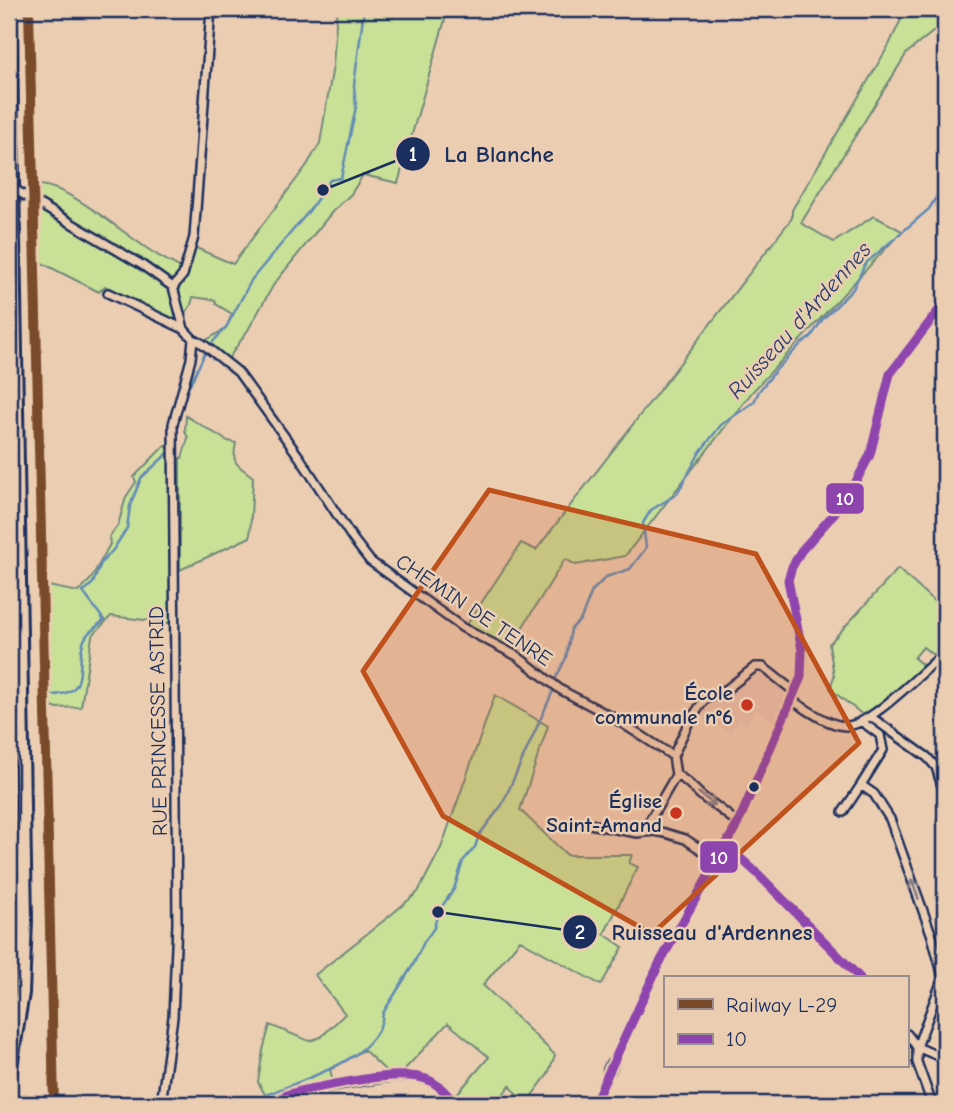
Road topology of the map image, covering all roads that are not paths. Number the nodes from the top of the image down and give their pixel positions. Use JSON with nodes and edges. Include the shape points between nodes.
{"nodes":[{"id":1,"x":9,"y":9,"type":"edge"},
{"id":2,"x":211,"y":9,"type":"edge"},
{"id":3,"x":9,"y":186,"type":"edge"},
{"id":4,"x":173,"y":287,"type":"junction"},
{"id":5,"x":108,"y":293,"type":"dead end"},
{"id":6,"x":945,"y":302,"type":"edge"},
{"id":7,"x":184,"y":329,"type":"junction"},
{"id":8,"x":193,"y":339,"type":"junction"},
{"id":9,"x":945,"y":653,"type":"edge"},
{"id":10,"x":795,"y":692,"type":"junction"},
{"id":11,"x":791,"y":700,"type":"junction"},
{"id":12,"x":871,"y":717,"type":"junction"},
{"id":13,"x":861,"y":722,"type":"junction"},
{"id":14,"x":673,"y":756,"type":"junction"},
{"id":15,"x":676,"y":775,"type":"junction"},
{"id":16,"x":861,"y":785,"type":"junction"},
{"id":17,"x":945,"y":796,"type":"edge"},
{"id":18,"x":843,"y":813,"type":"dead end"},
{"id":19,"x":738,"y":822,"type":"junction"},
{"id":20,"x":584,"y":823,"type":"dead end"},
{"id":21,"x":648,"y":831,"type":"junction"},
{"id":22,"x":726,"y":845,"type":"junction"},
{"id":23,"x":9,"y":855,"type":"edge"},
{"id":24,"x":717,"y":860,"type":"junction"},
{"id":25,"x":9,"y":963,"type":"edge"},
{"id":26,"x":944,"y":974,"type":"edge"},
{"id":27,"x":858,"y":976,"type":"edge"},
{"id":28,"x":908,"y":1035,"type":"edge"},
{"id":29,"x":917,"y":1047,"type":"junction"},
{"id":30,"x":945,"y":1059,"type":"edge"},
{"id":31,"x":9,"y":1073,"type":"edge"},
{"id":32,"x":161,"y":1104,"type":"edge"},
{"id":33,"x":269,"y":1104,"type":"edge"},
{"id":34,"x":455,"y":1104,"type":"edge"},
{"id":35,"x":593,"y":1104,"type":"edge"},
{"id":36,"x":932,"y":1104,"type":"edge"}],
"edges":[{"from":1,"to":31,"type":"highway","via":[[25,921],[22,993]]},
{"from":2,"to":4,"type":"street","via":[[194,237],[183,275]]},
{"from":3,"to":4,"type":"street","bridge":true},
{"from":4,"to":7,"type":"street","name":"CHEMIN DE TENRE"},
{"from":5,"to":7,"type":"street","name":"CHEMIN DE TENRE"},
{"from":6,"to":10,"type":"street","via":[[890,374],[870,455],[853,487],[792,567],[789,596],[803,663]]},
{"from":7,"to":8,"type":"street","name":"CHEMIN DE TENRE"},
{"from":8,"to":14,"type":"street","name":"CHEMIN DE TENRE","via":[[239,372],[370,561],[463,628],[517,656],[555,686]]},
{"from":8,"to":32,"type":"street","name":"RUE PRINCESSE ASTRID","via":[[173,424],[177,923],[173,1017]]},
{"from":9,"to":12,"type":"street"},
{"from":10,"to":11,"type":"street"},
{"from":10,"to":14,"type":"street","via":[[763,667],[755,667],[704,700]]},
{"from":11,"to":13,"type":"street","via":[[842,726]]},
{"from":11,"to":19,"type":"street"},
{"from":12,"to":13,"type":"street"},
{"from":12,"to":17,"type":"street","via":[[927,757],[936,768]]},
{"from":13,"to":16,"type":"street","via":[[880,736],[883,750]]},
{"from":14,"to":15,"type":"street"},
{"from":15,"to":19,"type":"street","one_way":true},
{"from":15,"to":21,"type":"street","via":[[650,818]]},
{"from":16,"to":18,"type":"street"},
{"from":26,"to":16,"type":"street","one_way":true,"via":[[890,819],[874,794]]},
{"from":19,"to":22,"type":"street"},
{"from":20,"to":21,"type":"street"},
{"from":21,"to":24,"type":"street","via":[[685,839]]},
{"from":22,"to":24,"type":"street"},
{"from":22,"to":27,"type":"street"},
{"from":23,"to":25,"type":"street"},
{"from":24,"to":35,"type":"street","via":[[659,964]]},
{"from":26,"to":29,"type":"street"},
{"from":28,"to":29,"type":"street"},
{"from":29,"to":30,"type":"street"},
{"from":29,"to":36,"type":"street","via":[[917,1062]]},
{"from":33,"to":34,"type":"street","via":[[304,1090],[401,1075],[431,1081]]}]}
